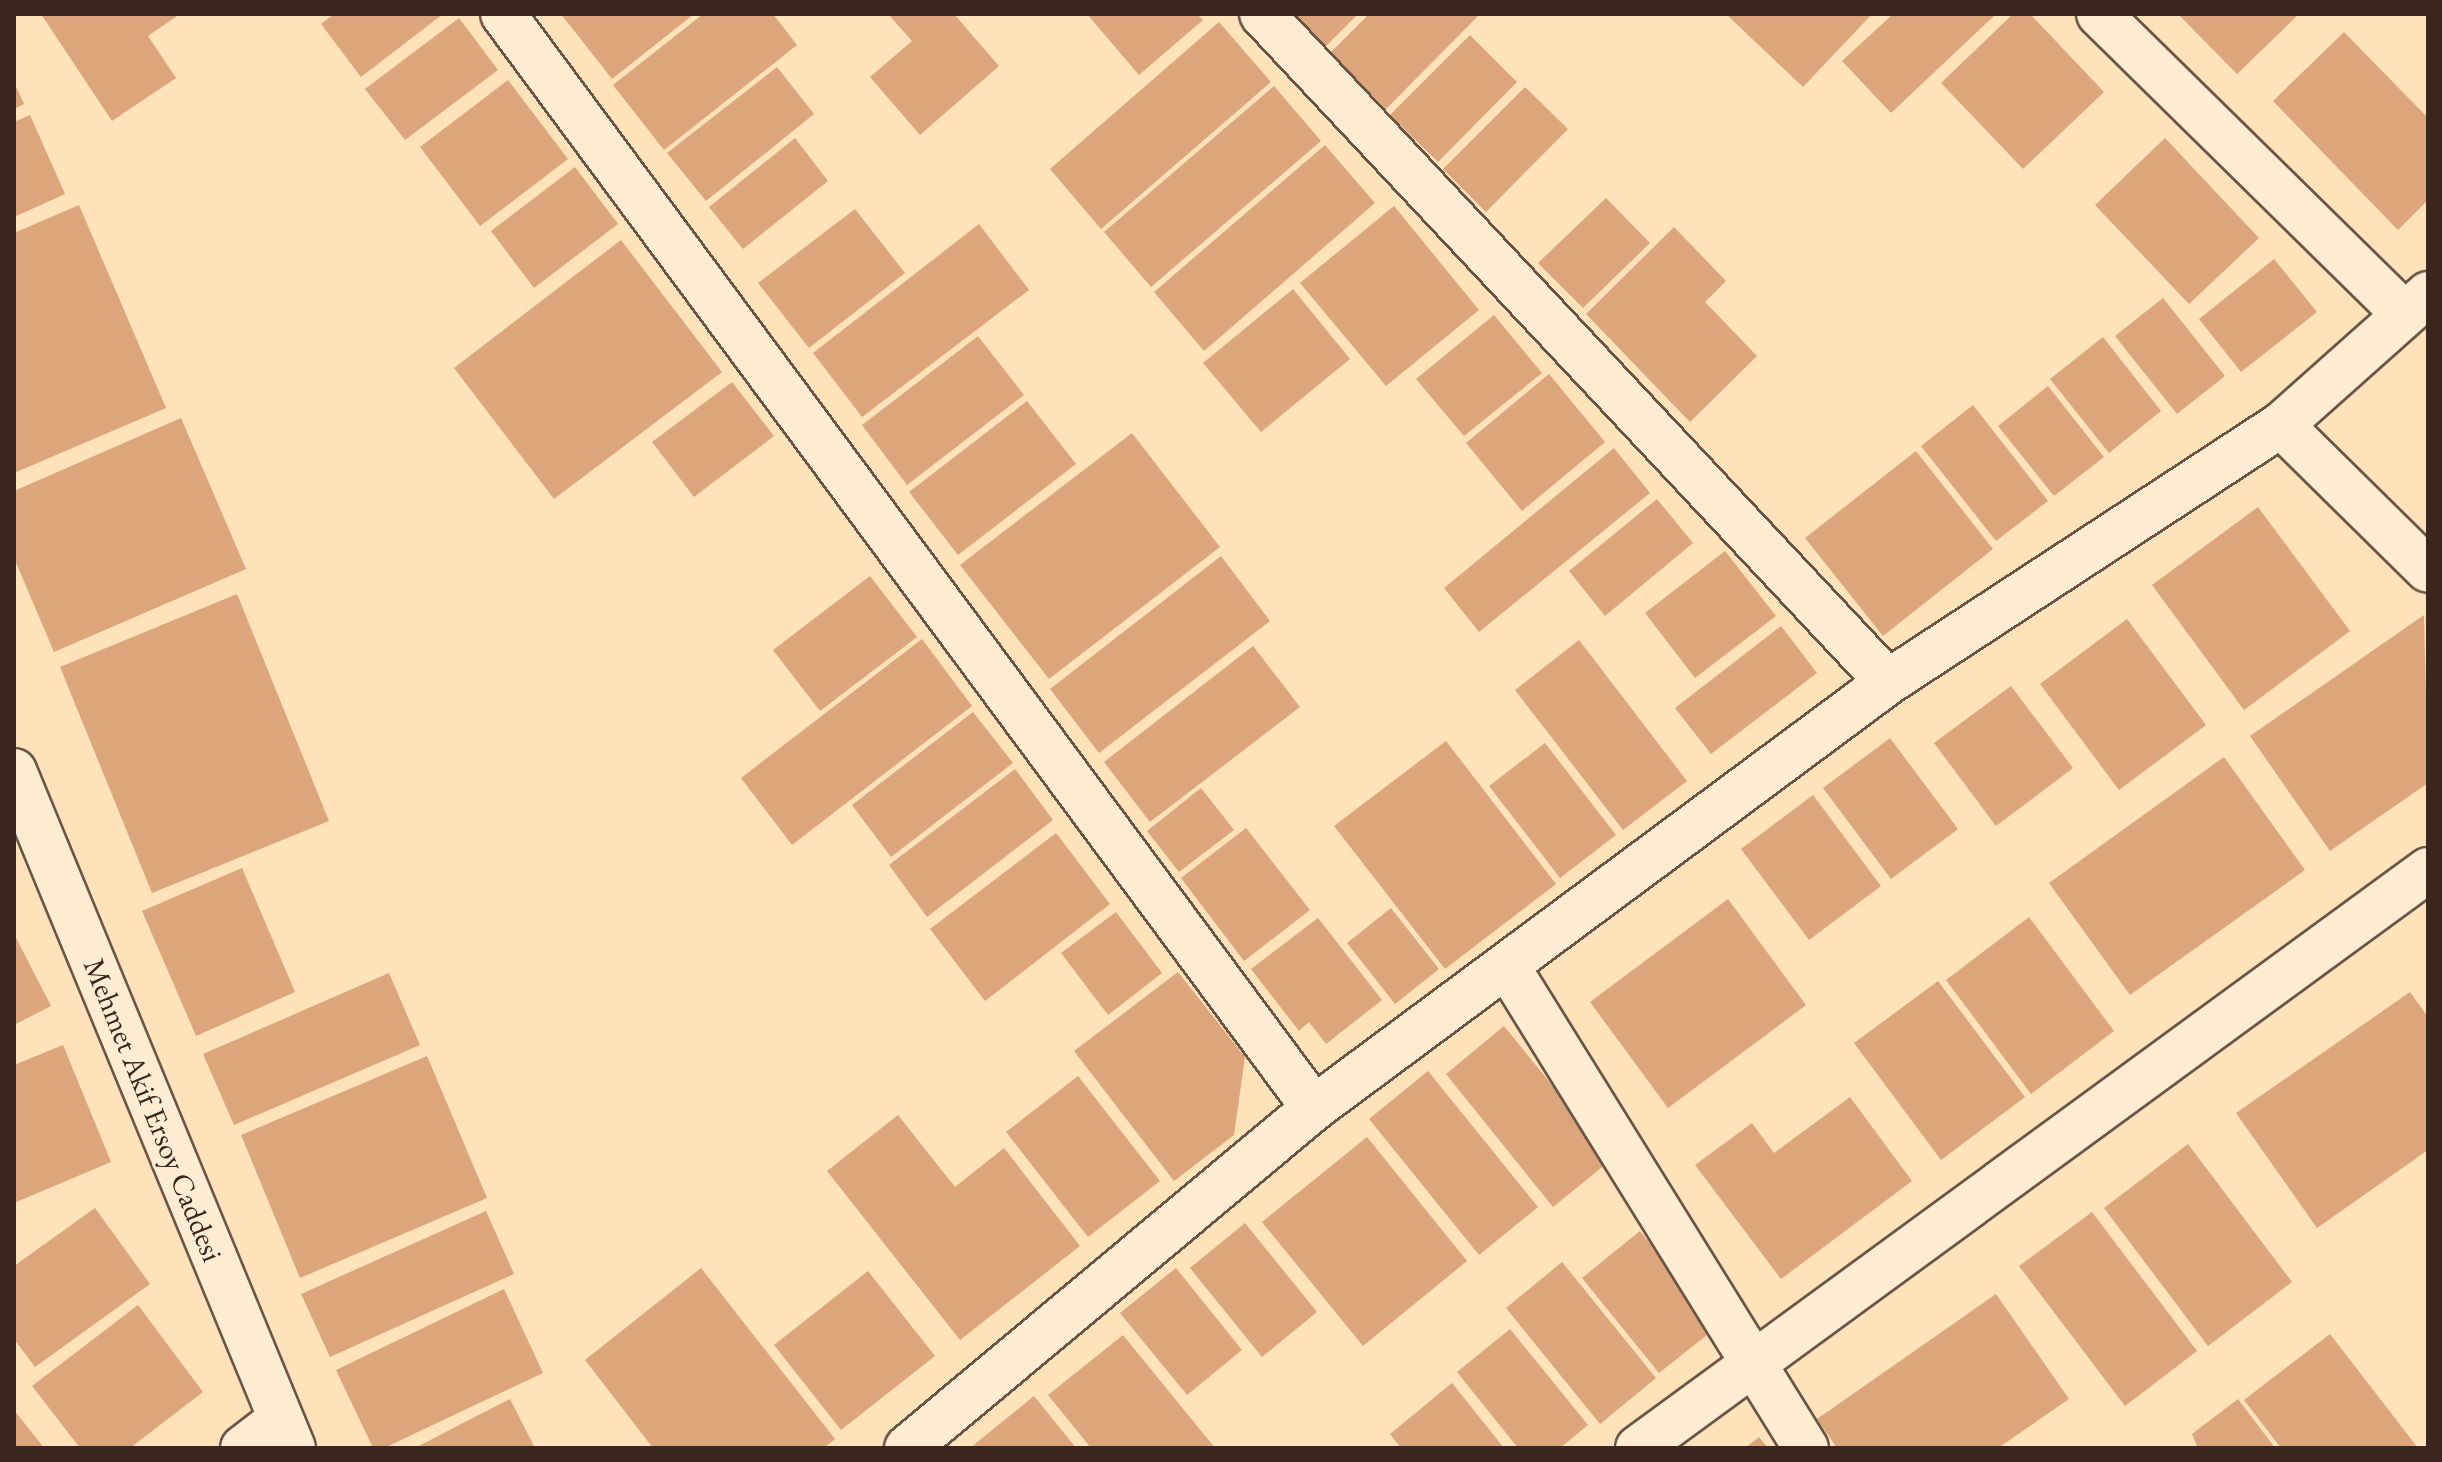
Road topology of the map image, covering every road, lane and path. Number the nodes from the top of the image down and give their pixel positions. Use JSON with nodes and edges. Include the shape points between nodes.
{"nodes":[{"id":1,"x":503,"y":14,"type":"edge"},
{"id":2,"x":1262,"y":14,"type":"edge"},
{"id":3,"x":2099,"y":14,"type":"edge"},
{"id":4,"x":2416,"y":304,"type":"edge"},
{"id":5,"x":2281,"y":425,"type":"junction"},
{"id":6,"x":2428,"y":570,"type":"edge"},
{"id":7,"x":1888,"y":682,"type":"junction"},
{"id":8,"x":14,"y":771,"type":"edge"},
{"id":9,"x":2428,"y":870,"type":"edge"},
{"id":10,"x":1507,"y":966,"type":"junction"},
{"id":11,"x":1314,"y":1108,"type":"junction"},
{"id":12,"x":1752,"y":1364,"type":"junction"},
{"id":13,"x":285,"y":1435,"type":"edge"},
{"id":14,"x":243,"y":1448,"type":"edge"},
{"id":15,"x":907,"y":1448,"type":"edge"},
{"id":16,"x":1638,"y":1448,"type":"edge"},
{"id":17,"x":1806,"y":1448,"type":"edge"}],
"edges":[{"from":1,"to":11,"type":"street"},
{"from":2,"to":7,"type":"street"},
{"from":3,"to":4,"type":"street"},
{"from":4,"to":5,"type":"street"},
{"from":5,"to":6,"type":"street"},
{"from":5,"to":7,"type":"street"},
{"from":7,"to":10,"type":"street"},
{"from":8,"to":13,"type":"street","name":"Mehmet Akif Ersoy Caddesi"},
{"from":9,"to":12,"type":"street"},
{"from":10,"to":11,"type":"street"},
{"from":10,"to":12,"type":"street"},
{"from":11,"to":15,"type":"street"},
{"from":12,"to":16,"type":"street"},
{"from":12,"to":17,"type":"street"},
{"from":13,"to":14,"type":"street"}]}
